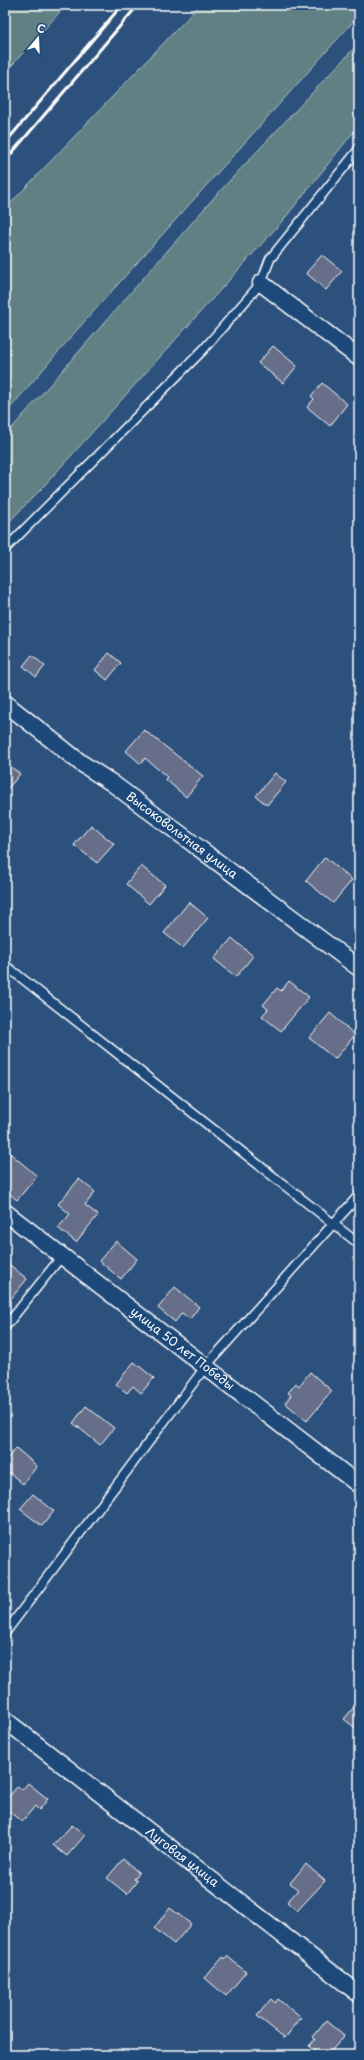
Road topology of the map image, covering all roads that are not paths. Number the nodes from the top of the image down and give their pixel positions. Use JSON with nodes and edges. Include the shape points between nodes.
{"nodes":[{"id":1,"x":359,"y":149,"type":"edge"},
{"id":2,"x":261,"y":283,"type":"junction"},
{"id":3,"x":359,"y":358,"type":"edge"},
{"id":4,"x":5,"y":549,"type":"edge"},
{"id":5,"x":5,"y":703,"type":"edge"},
{"id":6,"x":5,"y":965,"type":"edge"},
{"id":7,"x":359,"y":968,"type":"edge"},
{"id":8,"x":359,"y":1195,"type":"edge"},
{"id":9,"x":5,"y":1212,"type":"edge"},
{"id":10,"x":333,"y":1224,"type":"junction"},
{"id":11,"x":359,"y":1244,"type":"edge"},
{"id":12,"x":62,"y":1256,"type":"junction"},
{"id":13,"x":5,"y":1328,"type":"edge"},
{"id":14,"x":206,"y":1366,"type":"junction"},
{"id":15,"x":359,"y":1485,"type":"edge"},
{"id":16,"x":5,"y":1633,"type":"edge"},
{"id":17,"x":5,"y":1720,"type":"edge"},
{"id":18,"x":359,"y":1994,"type":"edge"}],
"edges":[{"from":1,"to":2,"type":"lane","via":[[270,259]]},
{"from":2,"to":3,"type":"street"},
{"from":2,"to":4,"type":"lane","via":[[203,350]]},
{"from":5,"to":7,"type":"street","name":"Высоковольтная улица","via":[[81,763],[112,783]]},
{"from":6,"to":10,"type":"lane"},
{"from":8,"to":10,"type":"lane"},
{"from":9,"to":12,"type":"street","name":"улица 50 лет Победы"},
{"from":10,"to":11,"type":"lane"},
{"from":10,"to":14,"type":"lane"},
{"from":12,"to":13,"type":"lane"},
{"from":12,"to":14,"type":"street","name":"улица 50 лет Победы"},
{"from":14,"to":15,"type":"street","name":"улица 50 лет Победы"},
{"from":14,"to":16,"type":"lane"},
{"from":17,"to":18,"type":"street","name":"Луговая улица"}]}
